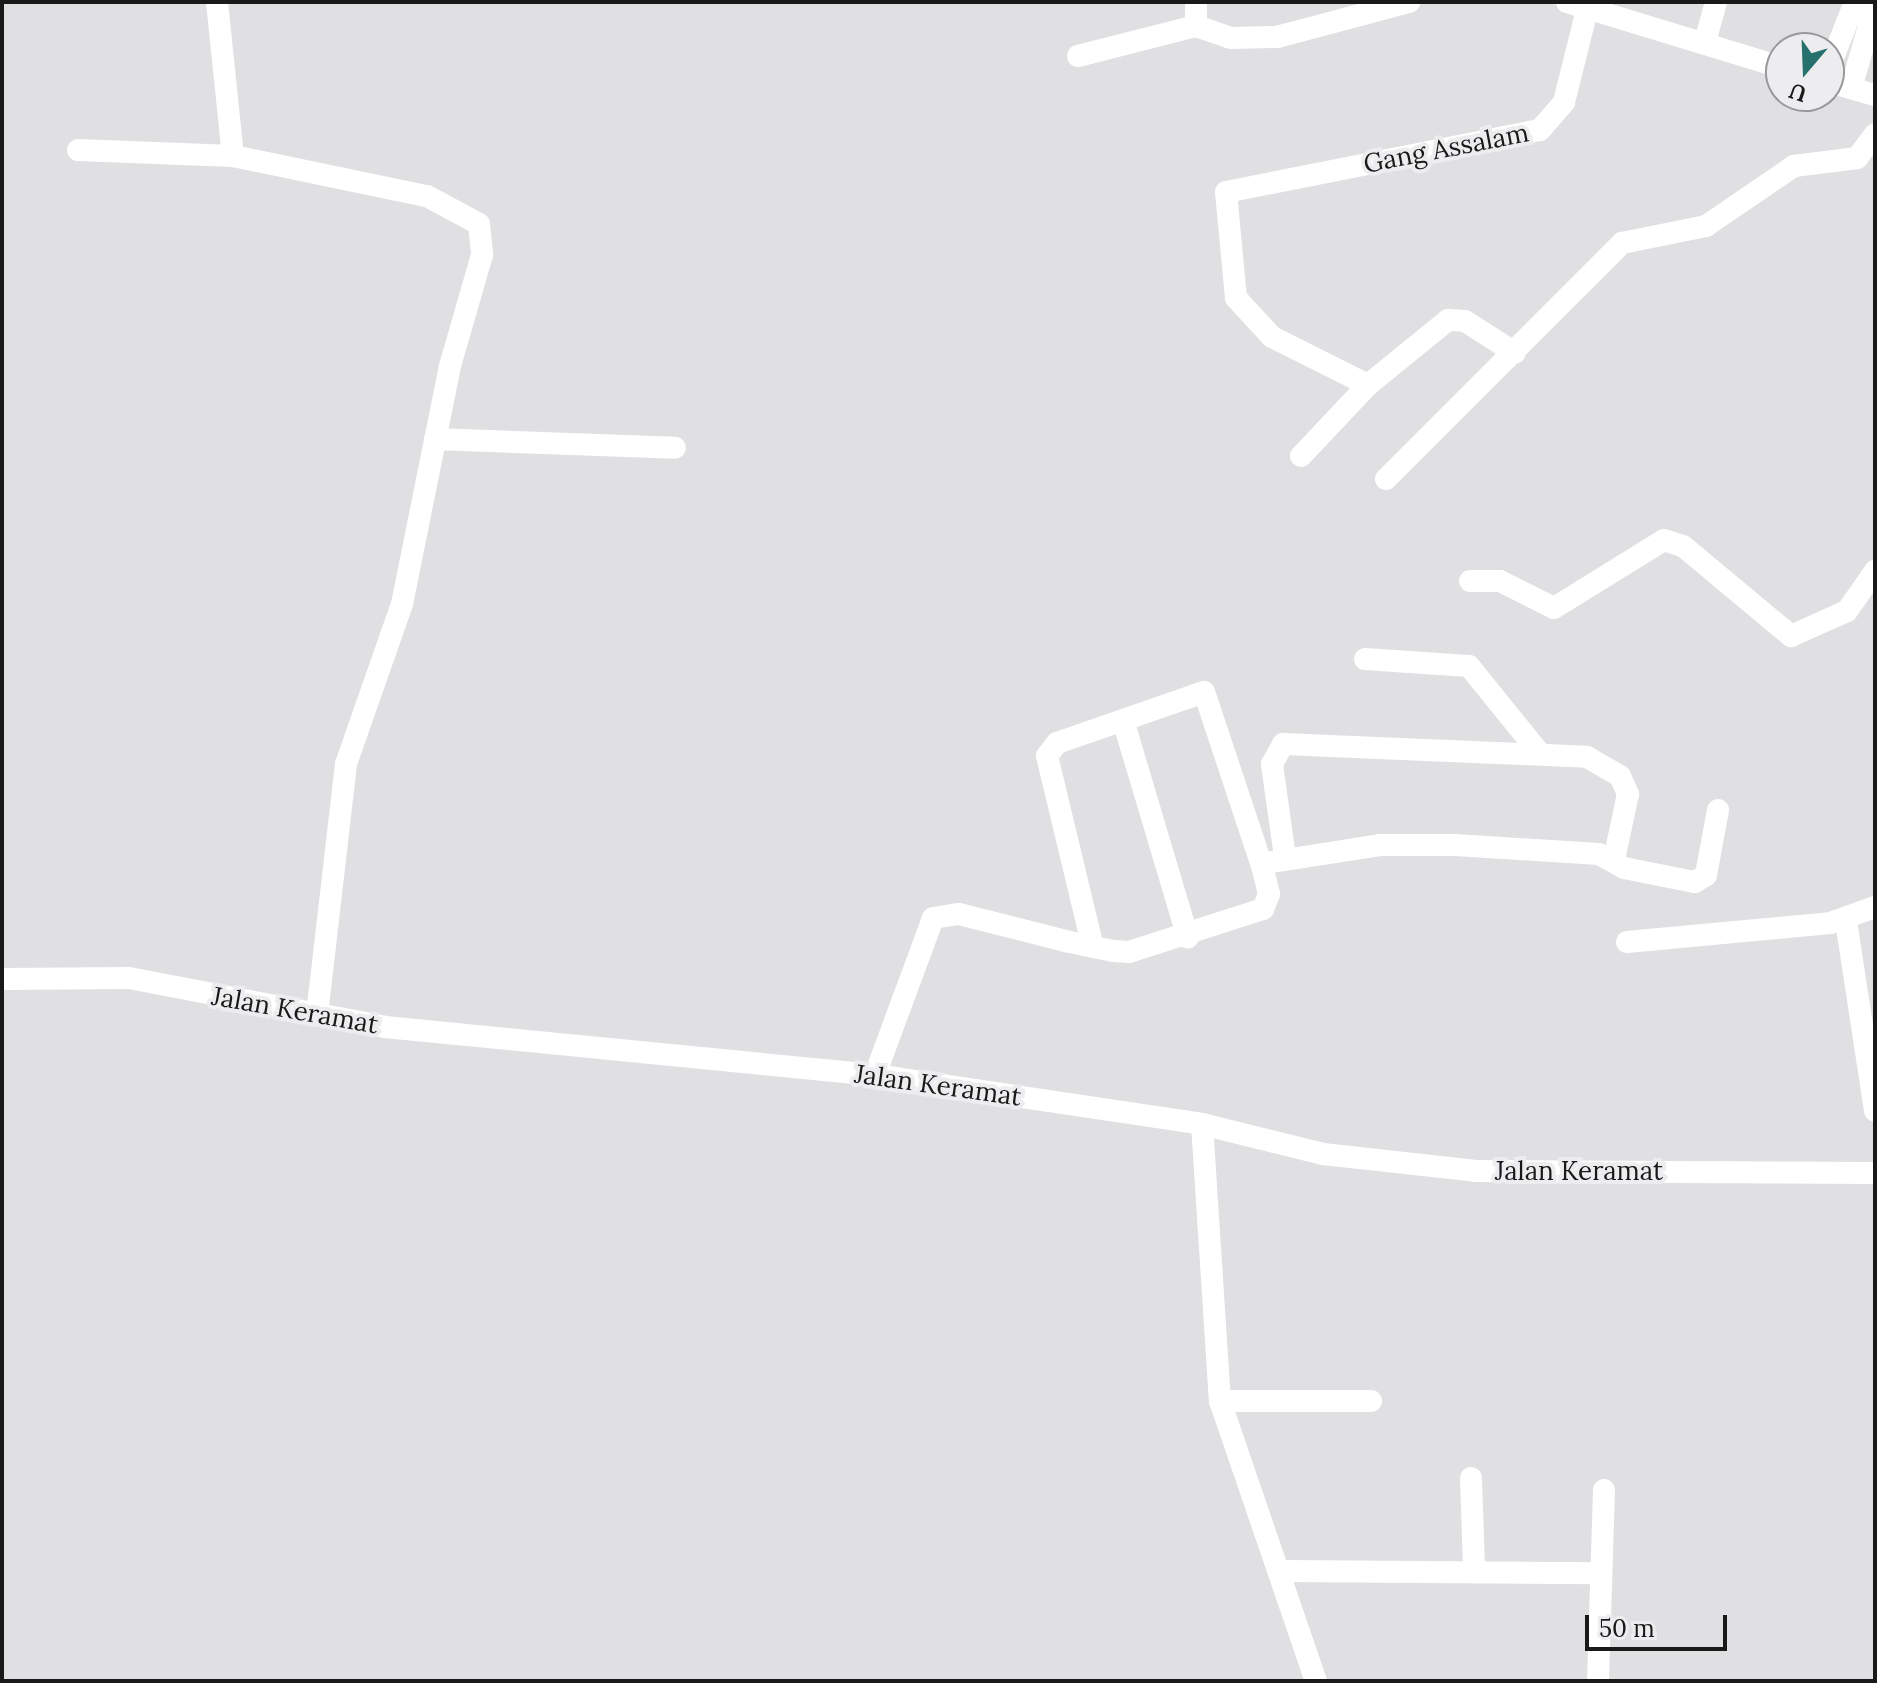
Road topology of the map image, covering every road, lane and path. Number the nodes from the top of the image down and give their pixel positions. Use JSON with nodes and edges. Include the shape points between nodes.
{"nodes":[{"id":1,"x":217,"y":2,"type":"edge"},
{"id":2,"x":1196,"y":2,"type":"edge"},
{"id":3,"x":1409,"y":2,"type":"edge"},
{"id":4,"x":1716,"y":2,"type":"edge"},
{"id":5,"x":1855,"y":2,"type":"edge"},
{"id":6,"x":1581,"y":4,"type":"edge"},
{"id":7,"x":1875,"y":6,"type":"edge"},
{"id":8,"x":1196,"y":26,"type":"junction"},
{"id":9,"x":1843,"y":32,"type":"edge"},
{"id":10,"x":1705,"y":42,"type":"junction"},
{"id":11,"x":1078,"y":56,"type":"dead end"},
{"id":12,"x":1765,"y":62,"type":"edge"},
{"id":13,"x":1845,"y":86,"type":"edge"},
{"id":14,"x":1851,"y":88,"type":"junction"},
{"id":15,"x":1875,"y":95,"type":"edge"},
{"id":16,"x":1875,"y":134,"type":"edge"},
{"id":17,"x":78,"y":150,"type":"dead end"},
{"id":18,"x":233,"y":156,"type":"junction"},
{"id":19,"x":1515,"y":353,"type":"junction"},
{"id":20,"x":1368,"y":385,"type":"junction"},
{"id":21,"x":435,"y":439,"type":"junction"},
{"id":22,"x":675,"y":448,"type":"dead end"},
{"id":23,"x":1301,"y":456,"type":"dead end"},
{"id":24,"x":1386,"y":479,"type":"dead end"},
{"id":25,"x":1875,"y":571,"type":"edge"},
{"id":26,"x":1470,"y":581,"type":"dead end"},
{"id":27,"x":1365,"y":659,"type":"dead end"},
{"id":28,"x":1123,"y":720,"type":"junction"},
{"id":29,"x":1541,"y":755,"type":"junction"},
{"id":30,"x":1718,"y":810,"type":"dead end"},
{"id":31,"x":1285,"y":857,"type":"junction"},
{"id":32,"x":1614,"y":860,"type":"junction"},
{"id":33,"x":1262,"y":866,"type":"junction"},
{"id":34,"x":1875,"y":907,"type":"edge"},
{"id":35,"x":1846,"y":921,"type":"junction"},
{"id":36,"x":1188,"y":938,"type":"junction"},
{"id":37,"x":1627,"y":942,"type":"dead end"},
{"id":38,"x":1093,"y":947,"type":"junction"},
{"id":39,"x":2,"y":979,"type":"edge"},
{"id":40,"x":317,"y":1015,"type":"junction"},
{"id":41,"x":875,"y":1075,"type":"junction"},
{"id":42,"x":1875,"y":1111,"type":"edge"},
{"id":43,"x":1202,"y":1124,"type":"junction"},
{"id":44,"x":1875,"y":1173,"type":"edge"},
{"id":45,"x":1220,"y":1401,"type":"junction"},
{"id":46,"x":1371,"y":1401,"type":"dead end"},
{"id":47,"x":1471,"y":1478,"type":"dead end"},
{"id":48,"x":1604,"y":1490,"type":"dead end"},
{"id":49,"x":1474,"y":1567,"type":"junction"},
{"id":50,"x":1284,"y":1571,"type":"junction"},
{"id":51,"x":1599,"y":1573,"type":"junction"},
{"id":52,"x":1316,"y":1681,"type":"edge"},
{"id":53,"x":1598,"y":1681,"type":"edge"}],
"edges":[{"from":1,"to":18,"type":"street"},
{"from":2,"to":8,"type":"street"},
{"from":3,"to":8,"type":"street","via":[[1265,38]]},
{"from":4,"to":10,"type":"street"},
{"from":5,"to":9,"type":"street"},
{"from":6,"to":10,"type":"street"},
{"from":6,"to":20,"type":"street","name":"Gang Assalam","via":[[1564,102],[1540,130],[1229,189],[1224,196],[1236,298],[1272,337]]},
{"from":7,"to":14,"type":"street"},
{"from":8,"to":11,"type":"street"},
{"from":10,"to":12,"type":"street"},
{"from":13,"to":14,"type":"street"},
{"from":14,"to":15,"type":"street"},
{"from":16,"to":19,"type":"street","via":[[1857,158],[1794,166],[1706,226],[1622,243]]},
{"from":17,"to":18,"type":"street"},
{"from":18,"to":21,"type":"street","via":[[427,196],[472,214],[482,255]]},
{"from":19,"to":20,"type":"street","via":[[1465,321],[1448,320]]},
{"from":19,"to":24,"type":"street"},
{"from":20,"to":23,"type":"street"},
{"from":21,"to":22,"type":"street"},
{"from":21,"to":40,"type":"street","via":[[402,604],[346,764]]},
{"from":25,"to":26,"type":"street","via":[[1847,611],[1791,636],[1683,546],[1664,540],[1554,608],[1500,581]]},
{"from":27,"to":29,"type":"street","via":[[1469,666]]},
{"from":28,"to":33,"type":"street","via":[[1206,693]]},
{"from":28,"to":36,"type":"street"},
{"from":28,"to":38,"type":"street","via":[[1057,743],[1047,756]]},
{"from":29,"to":31,"type":"street","via":[[1283,744],[1272,764]]},
{"from":29,"to":32,"type":"street","via":[[1587,757],[1620,776],[1628,794]]},
{"from":30,"to":32,"type":"street","via":[[1703,880]]},
{"from":31,"to":32,"type":"street","via":[[1455,845]]},
{"from":31,"to":33,"type":"street"},
{"from":33,"to":36,"type":"street","via":[[1269,894],[1263,909]]},
{"from":34,"to":35,"type":"street"},
{"from":35,"to":37,"type":"street"},
{"from":35,"to":42,"type":"street"},
{"from":36,"to":38,"type":"street","via":[[1150,950]]},
{"from":38,"to":41,"type":"street","via":[[959,914],[933,918]]},
{"from":39,"to":40,"type":"street","name":"Jalan Keramat","via":[[129,978]]},
{"from":40,"to":41,"type":"street","name":"Jalan Keramat"},
{"from":41,"to":43,"type":"street","name":"Jalan Keramat"},
{"from":43,"to":44,"type":"street","name":"Jalan Keramat","via":[[1323,1154],[1476,1171]]},
{"from":43,"to":45,"type":"street"},
{"from":45,"to":46,"type":"street"},
{"from":45,"to":50,"type":"street"},
{"from":47,"to":49,"type":"street"},
{"from":48,"to":51,"type":"street"},
{"from":49,"to":50,"type":"street"},
{"from":49,"to":51,"type":"street"},
{"from":50,"to":52,"type":"street"},
{"from":51,"to":53,"type":"street"}]}
